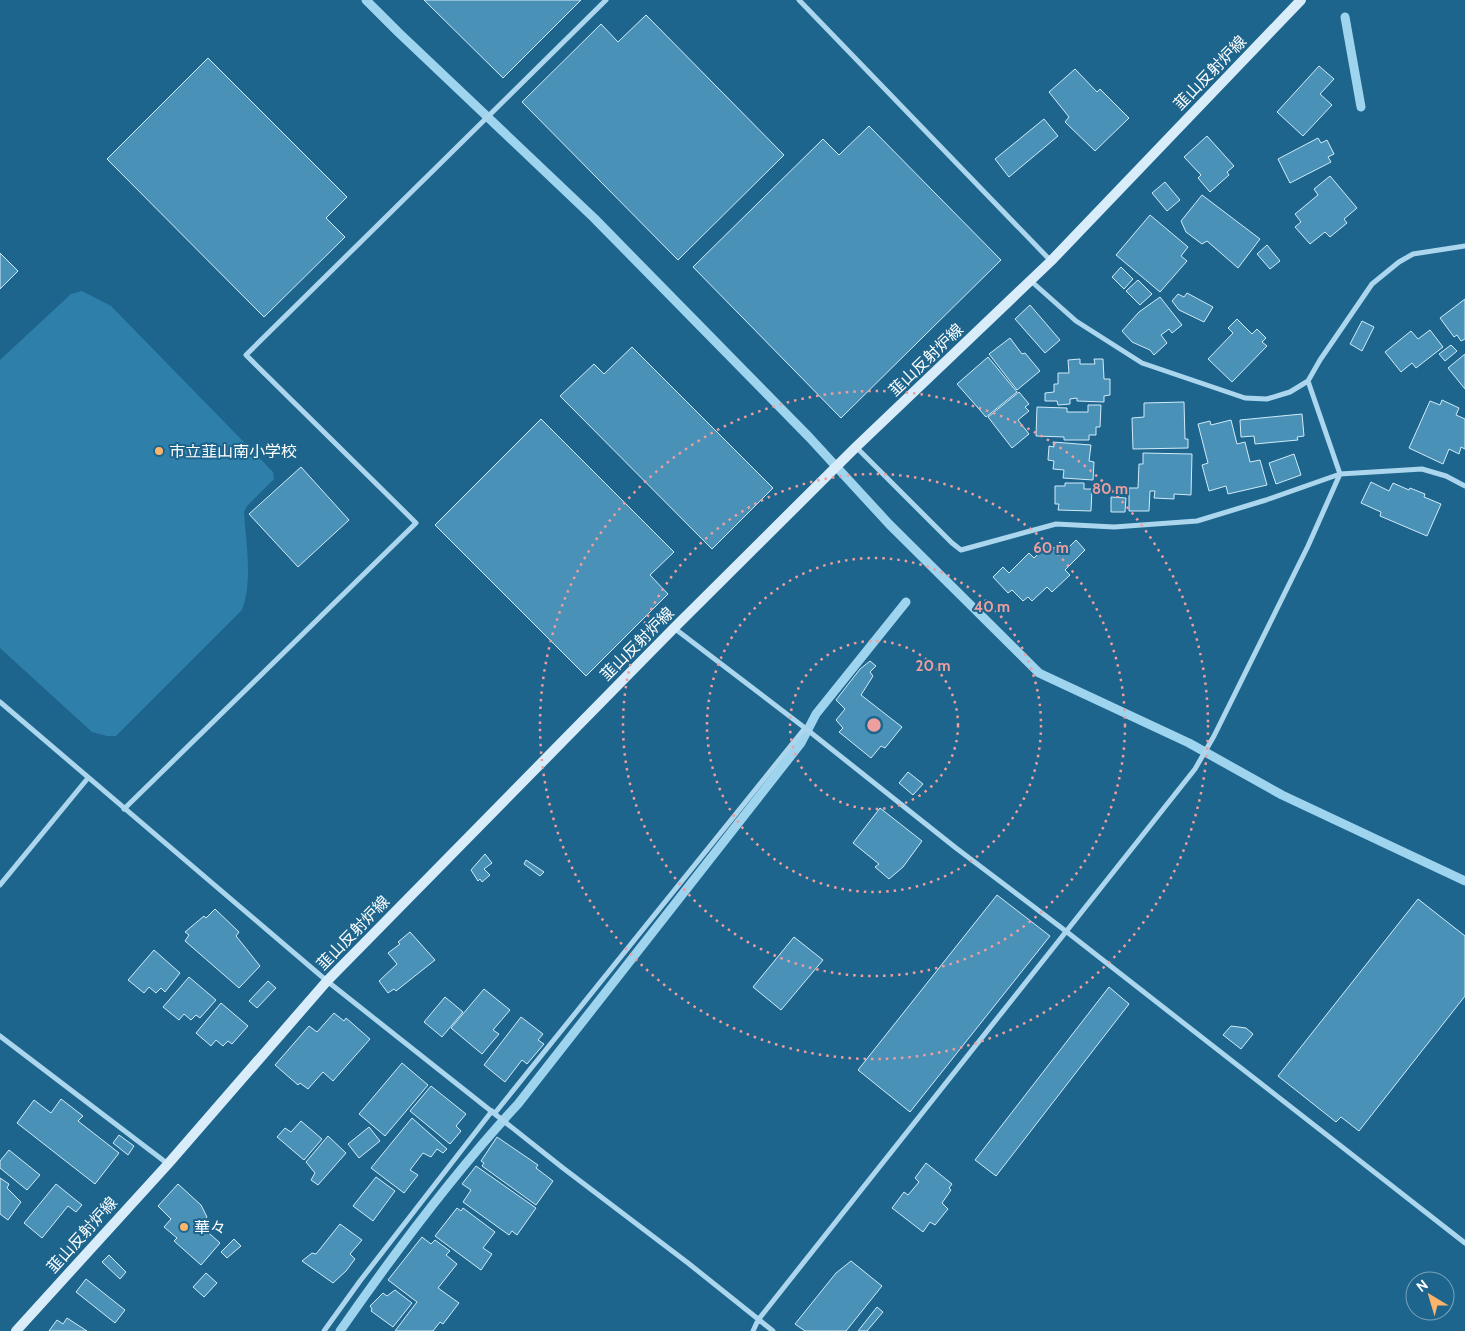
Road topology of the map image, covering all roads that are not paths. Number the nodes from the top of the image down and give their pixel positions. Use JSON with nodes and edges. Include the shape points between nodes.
{"nodes":[{"id":1,"x":606,"y":0,"type":"edge"},
{"id":2,"x":799,"y":0,"type":"edge"},
{"id":3,"x":1301,"y":0,"type":"edge"},
{"id":4,"x":1465,"y":246,"type":"edge"},
{"id":5,"x":1051,"y":261,"type":"junction"},
{"id":6,"x":1030,"y":281,"type":"junction"},
{"id":7,"x":1308,"y":381,"type":"junction"},
{"id":8,"x":856,"y":448,"type":"junction"},
{"id":9,"x":1340,"y":474,"type":"junction"},
{"id":10,"x":1465,"y":486,"type":"edge"},
{"id":11,"x":674,"y":628,"type":"junction"},
{"id":12,"x":0,"y":702,"type":"edge"},
{"id":13,"x":805,"y":728,"type":"junction"},
{"id":14,"x":88,"y":778,"type":"junction"},
{"id":15,"x":124,"y":809,"type":"junction"},
{"id":16,"x":0,"y":885,"type":"edge"},
{"id":17,"x":1067,"y":932,"type":"junction"},
{"id":18,"x":327,"y":981,"type":"junction"},
{"id":19,"x":0,"y":1036,"type":"edge"},
{"id":20,"x":494,"y":1112,"type":"junction"},
{"id":21,"x":168,"y":1164,"type":"junction"},
{"id":22,"x":1465,"y":1243,"type":"edge"},
{"id":23,"x":758,"y":1320,"type":"junction"},
{"id":24,"x":16,"y":1331,"type":"edge"},
{"id":25,"x":324,"y":1331,"type":"edge"},
{"id":26,"x":753,"y":1331,"type":"edge"},
{"id":27,"x":772,"y":1331,"type":"edge"}],
"edges":[{"from":1,"to":15,"type":"street","via":[[246,354],[416,523]]},
{"from":2,"to":5,"type":"street"},
{"from":3,"to":5,"type":"main road","name":"韮山反射炉線"},
{"from":4,"to":7,"type":"street","via":[[1413,254],[1372,284]]},
{"from":5,"to":6,"type":"main road","name":"韮山反射炉線"},
{"from":6,"to":7,"type":"street","via":[[1076,321],[1142,363],[1245,398],[1267,399],[1290,392]]},
{"from":6,"to":8,"type":"main road","name":"韮山反射炉線"},
{"from":7,"to":9,"type":"street"},
{"from":8,"to":9,"type":"street","via":[[962,550],[1056,524],[1114,527],[1197,521]]},
{"from":8,"to":11,"type":"main road","name":"韮山反射炉線"},
{"from":9,"to":10,"type":"street","via":[[1422,470],[1446,476]]},
{"from":9,"to":17,"type":"street","via":[[1308,546],[1195,769]]},
{"from":11,"to":13,"type":"street"},
{"from":11,"to":18,"type":"main road","name":"韮山反射炉線"},
{"from":12,"to":14,"type":"street"},
{"from":13,"to":17,"type":"street"},
{"from":13,"to":20,"type":"street"},
{"from":14,"to":15,"type":"street"},
{"from":14,"to":16,"type":"street"},
{"from":15,"to":18,"type":"street"},
{"from":17,"to":22,"type":"street"},
{"from":17,"to":23,"type":"street"},
{"from":18,"to":20,"type":"street"},
{"from":18,"to":21,"type":"main road","name":"韮山反射炉線"},
{"from":19,"to":21,"type":"street"},
{"from":20,"to":23,"type":"street"},
{"from":20,"to":25,"type":"street"},
{"from":21,"to":24,"type":"main road","name":"韮山反射炉線"},
{"from":23,"to":26,"type":"street"},
{"from":23,"to":27,"type":"street"}]}
